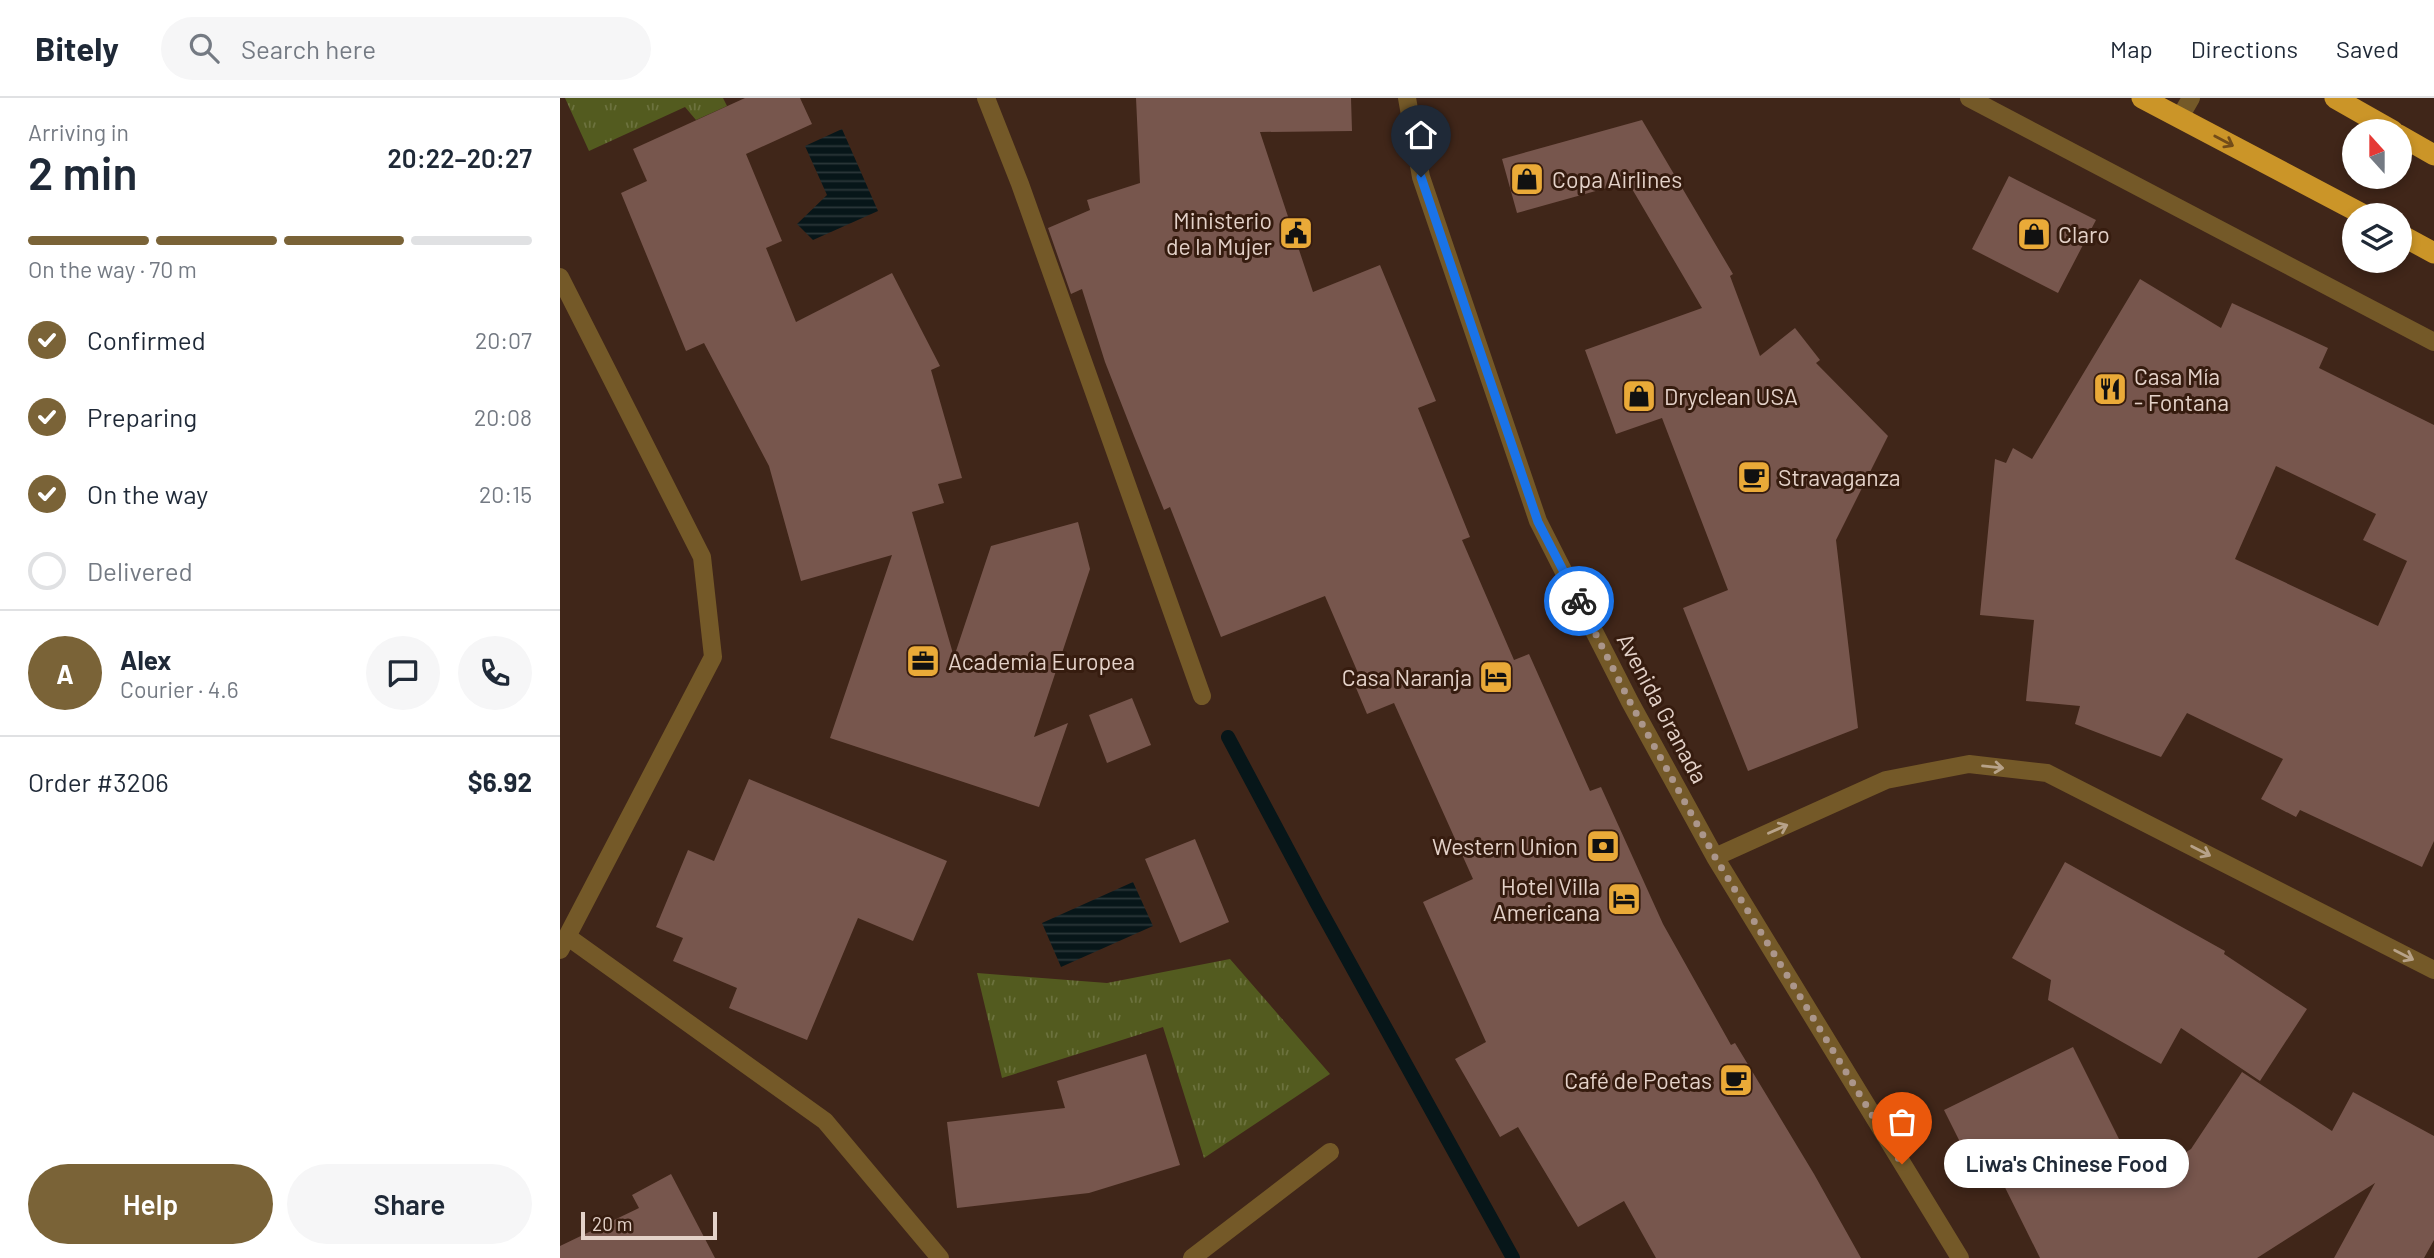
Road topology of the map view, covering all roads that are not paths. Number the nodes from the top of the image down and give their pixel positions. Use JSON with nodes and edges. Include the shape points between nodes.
{"nodes":[{"id":1,"x":986,"y":98,"type":"edge"},
{"id":2,"x":1407,"y":98,"type":"edge"},
{"id":3,"x":1969,"y":98,"type":"edge"},
{"id":4,"x":2142,"y":98,"type":"edge"},
{"id":5,"x":2191,"y":98,"type":"edge"},
{"id":6,"x":2335,"y":98,"type":"edge"},
{"id":7,"x":2180,"y":117,"type":"junction"},
{"id":8,"x":2372,"y":119,"type":"edge"},
{"id":9,"x":2412,"y":142,"type":"edge"},
{"id":10,"x":2434,"y":155,"type":"edge"},
{"id":11,"x":2342,"y":203,"type":"edge"},
{"id":12,"x":2412,"y":241,"type":"edge"},
{"id":13,"x":2434,"y":253,"type":"edge"},
{"id":14,"x":560,"y":277,"type":"edge"},
{"id":15,"x":2434,"y":342,"type":"edge"},
{"id":16,"x":1202,"y":696,"type":"dead end"},
{"id":17,"x":1715,"y":857,"type":"junction"},
{"id":18,"x":564,"y":944,"type":"edge"},
{"id":19,"x":2434,"y":970,"type":"edge"},
{"id":20,"x":1330,"y":1152,"type":"dead end"},
{"id":21,"x":940,"y":1258,"type":"edge"},
{"id":22,"x":1192,"y":1258,"type":"edge"},
{"id":23,"x":1960,"y":1258,"type":"edge"}],
"edges":[{"from":1,"to":16,"type":"street"},
{"from":2,"to":17,"type":"street","name":"Avenida Granada","via":[[1421,177],[1538,522]]},
{"from":3,"to":15,"type":"street"},
{"from":4,"to":7,"type":"highway"},
{"from":5,"to":7,"type":"street"},
{"from":6,"to":8,"type":"highway"},
{"from":7,"to":11,"type":"highway","one_way":true},
{"from":9,"to":10,"type":"highway"},
{"from":12,"to":13,"type":"highway"},
{"from":14,"to":18,"type":"street","via":[[702,557],[713,657]]},
{"from":17,"to":19,"type":"street","one_way":true,"via":[[1886,780],[1969,764],[2047,772]]},
{"from":17,"to":23,"type":"street","name":"Avenida Granada"},
{"from":18,"to":21,"type":"street","via":[[825,1121]]},
{"from":20,"to":22,"type":"street"}]}
